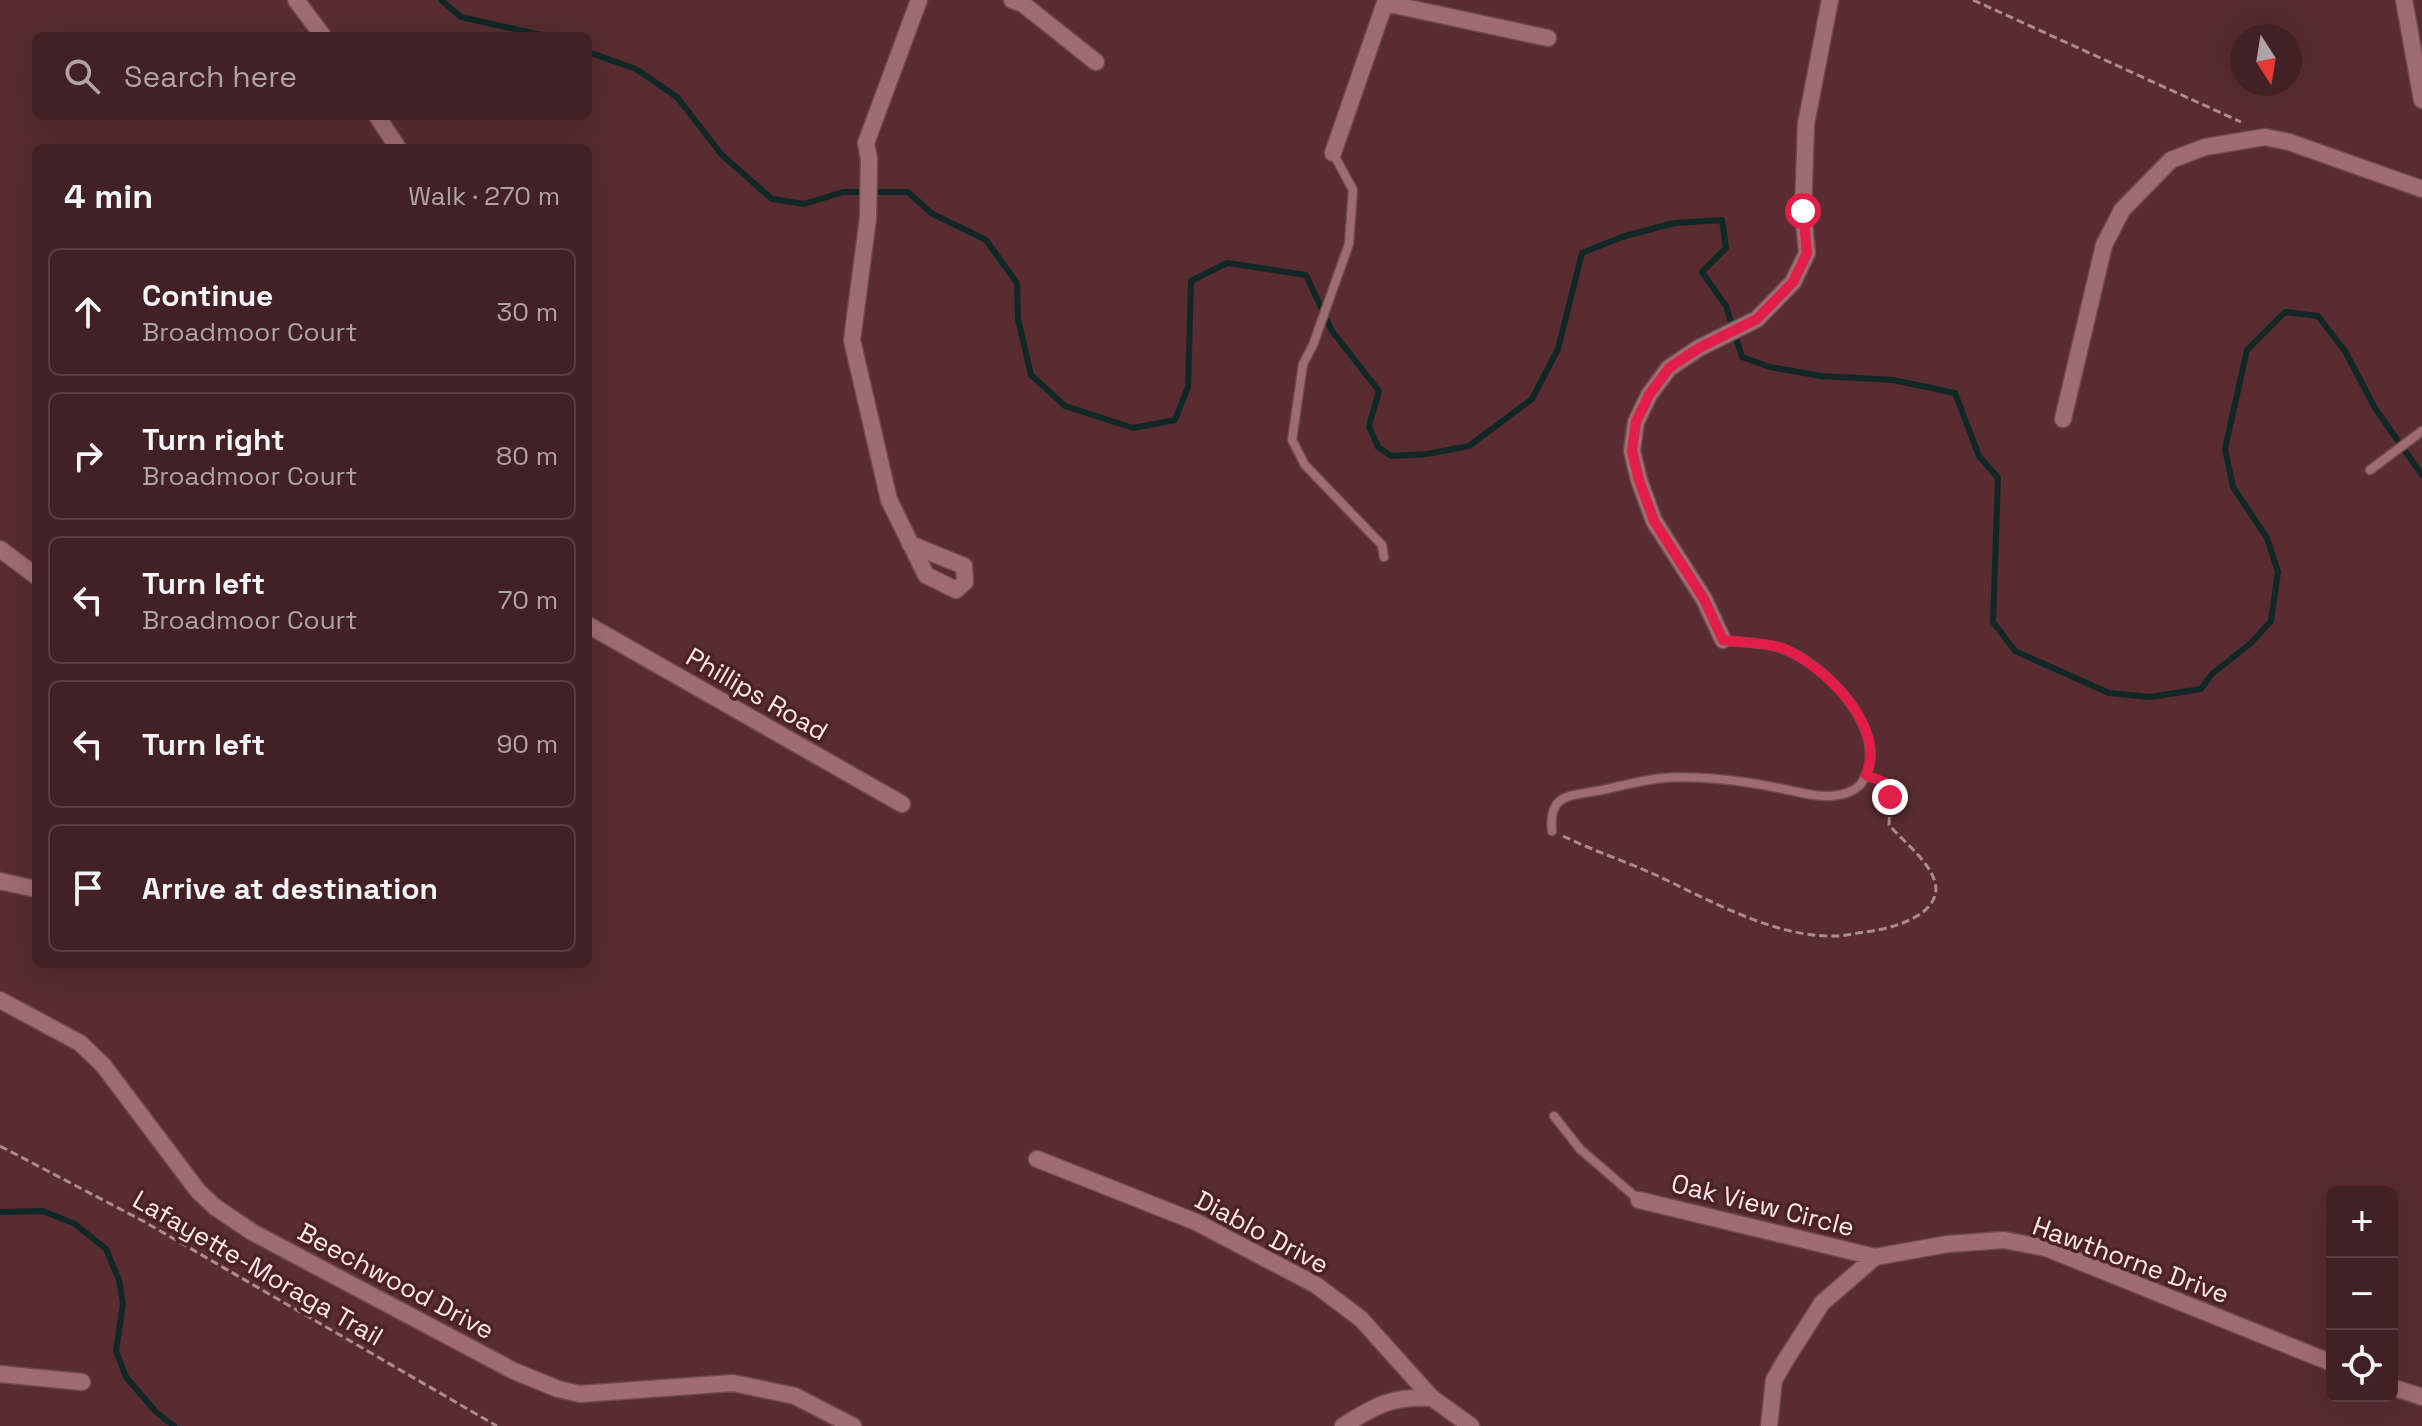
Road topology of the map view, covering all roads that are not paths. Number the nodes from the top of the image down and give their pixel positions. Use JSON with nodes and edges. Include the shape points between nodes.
{"nodes":[{"id":1,"x":296,"y":0,"type":"edge"},
{"id":2,"x":919,"y":0,"type":"edge"},
{"id":3,"x":1012,"y":0,"type":"edge"},
{"id":4,"x":1830,"y":0,"type":"edge"},
{"id":5,"x":2404,"y":0,"type":"edge"},
{"id":6,"x":1385,"y":1,"type":"edge"},
{"id":7,"x":320,"y":32,"type":"edge"},
{"id":8,"x":1548,"y":38,"type":"dead end"},
{"id":9,"x":1096,"y":62,"type":"dead end"},
{"id":10,"x":2422,"y":100,"type":"edge"},
{"id":11,"x":380,"y":120,"type":"edge"},
{"id":12,"x":395,"y":144,"type":"edge"},
{"id":13,"x":1333,"y":153,"type":"joint"},
{"id":14,"x":2422,"y":189,"type":"edge"},
{"id":15,"x":2063,"y":419,"type":"dead end"},
{"id":16,"x":2422,"y":432,"type":"edge"},
{"id":17,"x":2370,"y":470,"type":"dead end"},
{"id":18,"x":910,"y":544,"type":"dead end"},
{"id":19,"x":0,"y":549,"type":"edge"},
{"id":20,"x":1384,"y":557,"type":"dead end"},
{"id":21,"x":32,"y":573,"type":"edge"},
{"id":22,"x":592,"y":627,"type":"edge"},
{"id":23,"x":1723,"y":640,"type":"joint"},
{"id":24,"x":902,"y":804,"type":"dead end"},
{"id":25,"x":1552,"y":831,"type":"road end"},
{"id":26,"x":0,"y":881,"type":"edge"},
{"id":27,"x":32,"y":888,"type":"edge"},
{"id":28,"x":0,"y":1000,"type":"edge"},
{"id":29,"x":1554,"y":1116,"type":"dead end"},
{"id":30,"x":1037,"y":1159,"type":"dead end"},
{"id":31,"x":1639,"y":1200,"type":"joint"},
{"id":32,"x":1875,"y":1257,"type":"junction"},
{"id":33,"x":2326,"y":1361,"type":"edge"},
{"id":34,"x":0,"y":1374,"type":"edge"},
{"id":35,"x":82,"y":1382,"type":"dead end"},
{"id":36,"x":2398,"y":1389,"type":"edge"},
{"id":37,"x":2422,"y":1397,"type":"edge"},
{"id":38,"x":1432,"y":1398,"type":"junction"},
{"id":39,"x":853,"y":1426,"type":"edge"},
{"id":40,"x":1343,"y":1426,"type":"edge"},
{"id":41,"x":1471,"y":1426,"type":"edge"},
{"id":42,"x":1769,"y":1426,"type":"edge"}],
"edges":[{"from":1,"to":7,"type":"street"},
{"from":2,"to":18,"type":"street","via":[[866,143],[868,218],[852,340],[889,500]]},
{"from":3,"to":9,"type":"street"},
{"from":4,"to":23,"type":"street","via":[[1806,124],[1807,253],[1793,282],[1757,319],[1669,368],[1636,422],[1632,451],[1654,521],[1704,599]]},
{"from":5,"to":10,"type":"street"},
{"from":6,"to":8,"type":"street"},
{"from":6,"to":13,"type":"street"},
{"from":11,"to":12,"type":"street"},
{"from":13,"to":20,"type":"lane","via":[[1353,190],[1349,244],[1303,364],[1292,440],[1305,465],[1382,545]]},
{"from":14,"to":15,"type":"street","via":[[2265,137],[2205,147],[2171,160],[2122,210],[2104,245]]},
{"from":16,"to":17,"type":"lane"},
{"from":19,"to":21,"type":"street"},
{"from":22,"to":24,"type":"street","name":"Phillips Road"},
{"from":23,"to":25,"type":"lane","via":[[1783,648],[1819,669],[1841,691],[1861,720],[1869,744],[1870,765],[1861,785],[1842,796],[1812,796],[1688,778],[1626,784],[1559,801],[1550,815]]},
{"from":26,"to":27,"type":"street"},
{"from":28,"to":39,"type":"street","name":"Beechwood Drive","via":[[80,1043],[103,1065],[215,1207],[252,1232],[514,1371],[580,1394],[752,1386],[795,1396]]},
{"from":29,"to":31,"type":"lane","via":[[1580,1149]]},
{"from":30,"to":38,"type":"street","name":"Diablo Drive","via":[[1196,1222],[1316,1285],[1361,1319]]},
{"from":31,"to":32,"type":"street","name":"Oak View Circle"},
{"from":32,"to":33,"type":"street","name":"Hawthorne Drive","via":[[2004,1240],[2046,1248]]},
{"from":32,"to":42,"type":"street","via":[[1822,1303],[1785,1361],[1774,1380]]},
{"from":34,"to":35,"type":"street"},
{"from":36,"to":37,"type":"street"},
{"from":38,"to":40,"type":"street","via":[[1383,1401]]},
{"from":38,"to":41,"type":"street"}]}
